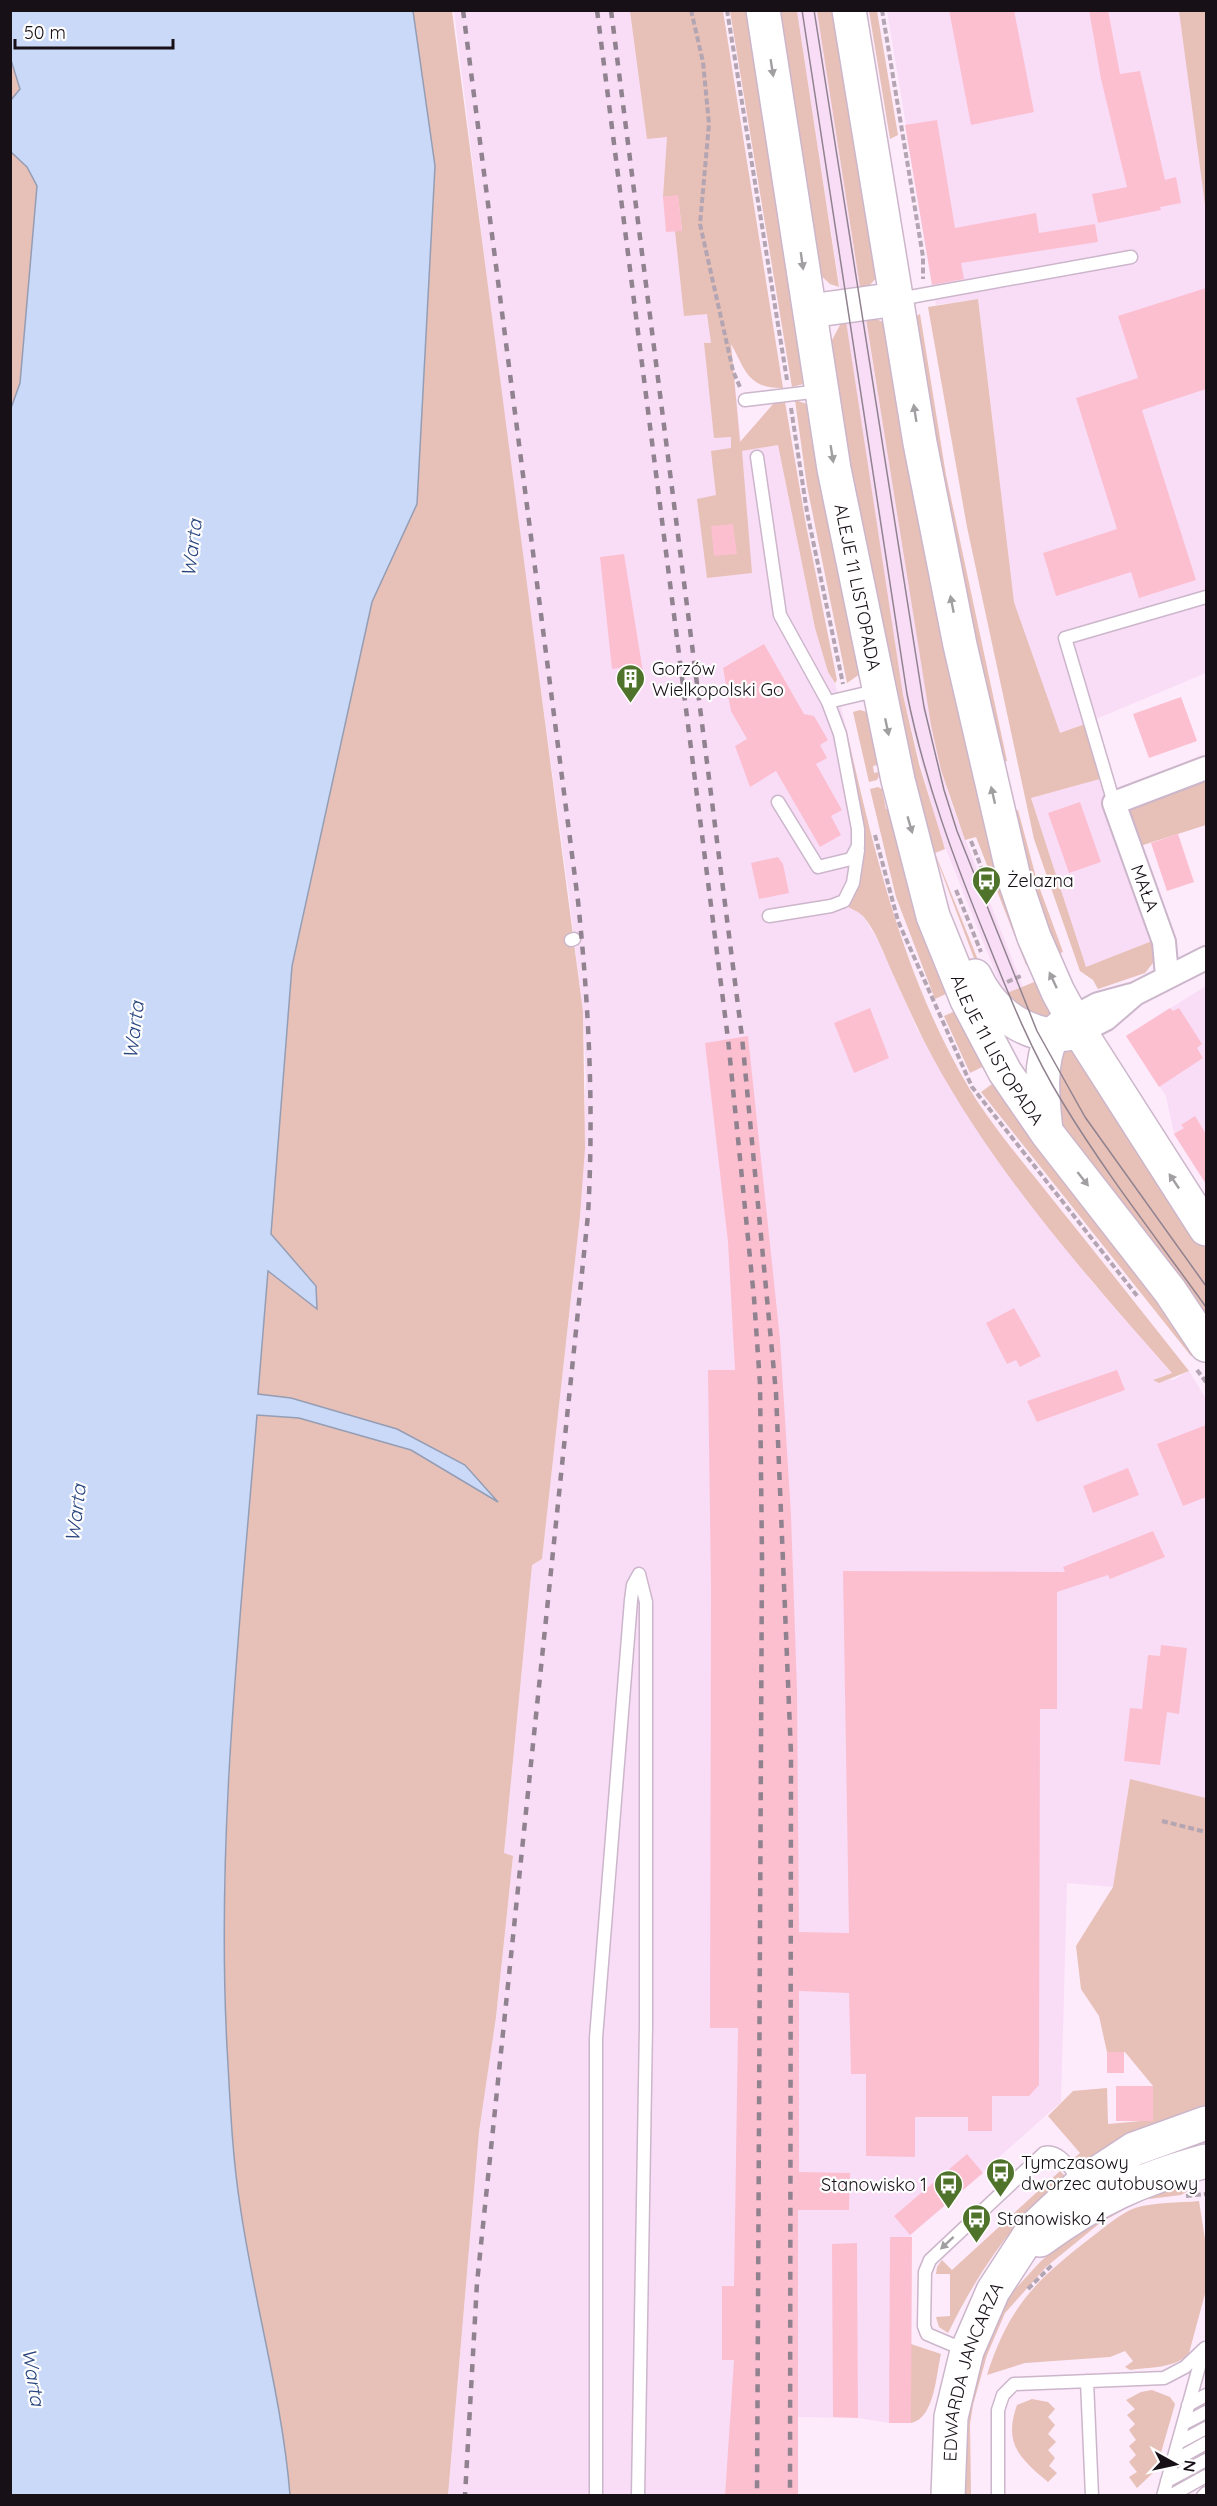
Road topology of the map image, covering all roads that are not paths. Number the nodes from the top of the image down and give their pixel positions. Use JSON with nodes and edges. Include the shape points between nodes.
{"nodes":[{"id":1,"x":763,"y":10,"type":"edge"},
{"id":2,"x":849,"y":10,"type":"edge"},
{"id":3,"x":1131,"y":257,"type":"dead end"},
{"id":4,"x":910,"y":298,"type":"junction"},
{"id":5,"x":810,"y":311,"type":"junction"},
{"id":6,"x":821,"y":391,"type":"junction"},
{"id":7,"x":746,"y":400,"type":"road end"},
{"id":8,"x":757,"y":457,"type":"dead end"},
{"id":9,"x":1206,"y":597,"type":"edge"},
{"id":10,"x":880,"y":690,"type":"junction"},
{"id":11,"x":828,"y":702,"type":"junction"},
{"id":12,"x":1206,"y":768,"type":"edge"},
{"id":13,"x":778,"y":802,"type":"dead end"},
{"id":14,"x":1114,"y":803,"type":"junction"},
{"id":15,"x":858,"y":846,"type":"junction"},
{"id":16,"x":923,"y":869,"type":"junction"},
{"id":17,"x":768,"y":916,"type":"dead end"},
{"id":18,"x":1206,"y":957,"type":"edge"},
{"id":19,"x":1167,"y":976,"type":"junction"},
{"id":20,"x":1068,"y":1028,"type":"junction"},
{"id":21,"x":1047,"y":1133,"type":"junction"},
{"id":22,"x":1206,"y":1230,"type":"edge"},
{"id":23,"x":1206,"y":1345,"type":"edge"},
{"id":24,"x":1206,"y":2123,"type":"edge"},
{"id":25,"x":1172,"y":2134,"type":"junction"},
{"id":26,"x":1206,"y":2160,"type":"edge"},
{"id":27,"x":1082,"y":2183,"type":"junction"},
{"id":28,"x":1016,"y":2257,"type":"junction"},
{"id":29,"x":1206,"y":2344,"type":"edge"},
{"id":30,"x":967,"y":2351,"type":"junction"},
{"id":31,"x":1087,"y":2381,"type":"junction"},
{"id":32,"x":1206,"y":2395,"type":"edge"},
{"id":33,"x":1188,"y":2405,"type":"junction"},
{"id":34,"x":1206,"y":2412,"type":"edge"},
{"id":35,"x":1183,"y":2424,"type":"junction"},
{"id":36,"x":1206,"y":2428,"type":"edge"},
{"id":37,"x":1178,"y":2443,"type":"junction"},
{"id":38,"x":1206,"y":2443,"type":"edge"},
{"id":39,"x":1206,"y":2460,"type":"edge"},
{"id":40,"x":1172,"y":2462,"type":"junction"},
{"id":41,"x":1206,"y":2476,"type":"edge"},
{"id":42,"x":1167,"y":2481,"type":"junction"},
{"id":43,"x":596,"y":2496,"type":"edge"},
{"id":44,"x":638,"y":2496,"type":"edge"},
{"id":45,"x":948,"y":2496,"type":"edge"},
{"id":46,"x":999,"y":2496,"type":"edge"},
{"id":47,"x":1092,"y":2496,"type":"edge"},
{"id":48,"x":1163,"y":2496,"type":"edge"},
{"id":49,"x":1170,"y":2496,"type":"edge"}],
"edges":[{"from":1,"to":5,"type":"main road","name":"ALEJE 11 LISTOPADA","one_way":true},
{"from":2,"to":4,"type":"main road"},
{"from":3,"to":4,"type":"lane"},
{"from":4,"to":5,"type":"main road"},
{"from":20,"to":4,"type":"main road","one_way":true,"via":[[1005,844],[960,645],[920,443]]},
{"from":5,"to":6,"type":"main road","name":"ALEJE 11 LISTOPADA"},
{"from":6,"to":7,"type":"lane"},
{"from":6,"to":10,"type":"main road","name":"ALEJE 11 LISTOPADA","one_way":true},
{"from":8,"to":11,"type":"lane","via":[[780,615]]},
{"from":9,"to":14,"type":"lane","via":[[1065,638]]},
{"from":10,"to":11,"type":"lane"},
{"from":10,"to":16,"type":"main road","name":"ALEJE 11 LISTOPADA","one_way":true,"via":[[898,780]]},
{"from":11,"to":15,"type":"lane","via":[[840,734]]},
{"from":12,"to":14,"type":"street"},
{"from":13,"to":15,"type":"lane","via":[[818,867],[851,859]]},
{"from":14,"to":19,"type":"street","name":"MAŁA","via":[[1164,942]]},
{"from":15,"to":17,"type":"lane","via":[[853,883],[844,901]]},
{"from":16,"to":20,"type":"main road","via":[[948,909],[976,979],[992,1006],[1023,1026]]},
{"from":16,"to":21,"type":"main road","name":"ALEJE 11 LISTOPADA","via":[[933,916],[967,1000],[1005,1072]]},
{"from":18,"to":19,"type":"street"},
{"from":19,"to":20,"type":"street","via":[[1135,994],[1106,1018]]},
{"from":20,"to":21,"type":"main road","via":[[1044,1070]]},
{"from":22,"to":20,"type":"main road","one_way":true},
{"from":21,"to":23,"type":"main road","name":"ALEJE 11 LISTOPADA","one_way":true,"via":[[1170,1291]]},
{"from":24,"to":25,"type":"main road","name":"EDWARDA JANCARZA"},
{"from":25,"to":26,"type":"main road"},
{"from":25,"to":27,"type":"main road","name":"EDWARDA JANCARZA","via":[[1134,2149]]},
{"from":26,"to":28,"type":"main road","name":"EDWARDA JANCARZA","via":[[1116,2192]]},
{"from":27,"to":28,"type":"main road","name":"EDWARDA JANCARZA","via":[[1034,2228]]},
{"from":27,"to":30,"type":"lane","one_way":true,"via":[[1059,2155],[1044,2153],[930,2260],[925,2272],[927,2334]]},
{"from":28,"to":30,"type":"main road","name":"EDWARDA JANCARZA","via":[[993,2291]]},
{"from":29,"to":31,"type":"lane","via":[[1185,2367],[1164,2378]]},
{"from":29,"to":33,"type":"lane"},
{"from":30,"to":45,"type":"main road","name":"EDWARDA JANCARZA","via":[[951,2417]]},
{"from":31,"to":46,"type":"lane","via":[[1014,2384],[1003,2395],[998,2410]]},
{"from":31,"to":47,"type":"lane"},
{"from":32,"to":33,"type":"lane"},
{"from":33,"to":35,"type":"lane"},
{"from":34,"to":35,"type":"lane"},
{"from":35,"to":37,"type":"lane"},
{"from":36,"to":37,"type":"lane"},
{"from":37,"to":40,"type":"lane"},
{"from":38,"to":40,"type":"lane"},
{"from":39,"to":42,"type":"lane"},
{"from":40,"to":42,"type":"lane"},
{"from":41,"to":49,"type":"lane"},
{"from":42,"to":48,"type":"lane"},
{"from":43,"to":44,"type":"lane","via":[[596,2038],[631,1600],[639,1574],[646,1602],[646,2026]]}]}
